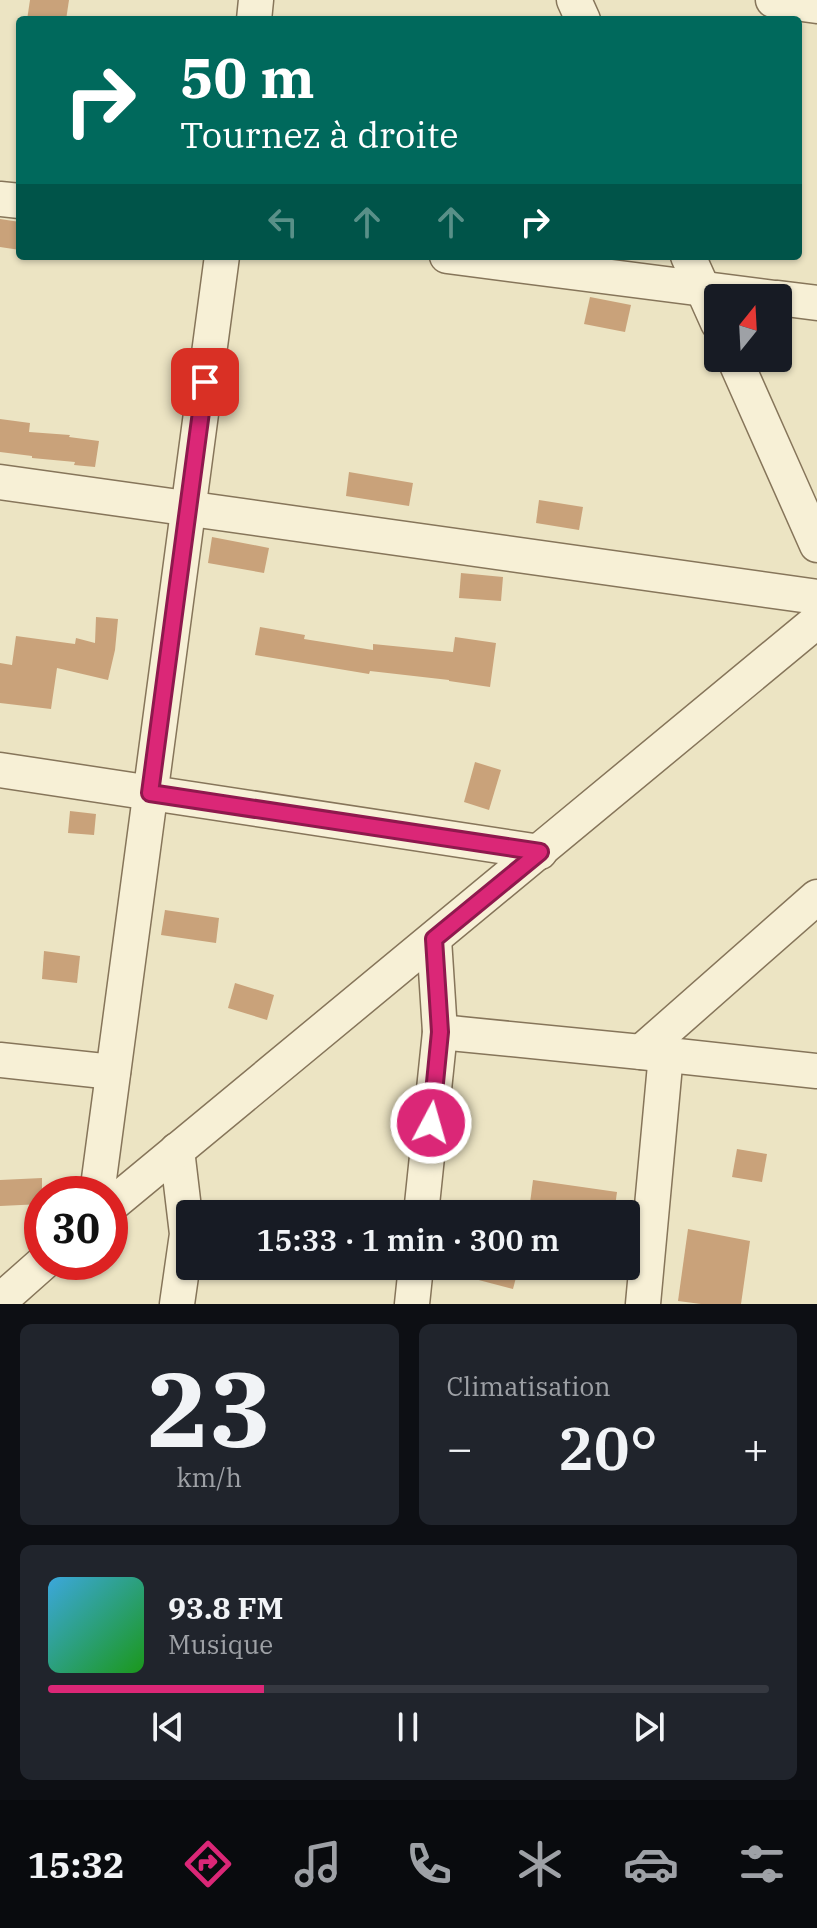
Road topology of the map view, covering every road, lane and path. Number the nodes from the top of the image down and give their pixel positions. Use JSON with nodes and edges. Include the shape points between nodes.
{"nodes":[{"id":1,"x":773,"y":0,"type":"edge"},
{"id":2,"x":817,"y":6,"type":"edge"},
{"id":3,"x":221,"y":260,"type":"edge"},
{"id":4,"x":478,"y":260,"type":"edge"},
{"id":5,"x":690,"y":260,"type":"edge"},
{"id":6,"x":703,"y":289,"type":"joint"},
{"id":7,"x":792,"y":300,"type":"edge"},
{"id":8,"x":817,"y":303,"type":"edge"},
{"id":9,"x":740,"y":372,"type":"edge"},
{"id":10,"x":0,"y":482,"type":"edge"},
{"id":11,"x":188,"y":509,"type":"junction"},
{"id":12,"x":817,"y":545,"type":"edge"},
{"id":13,"x":817,"y":597,"type":"edge"},
{"id":14,"x":817,"y":621,"type":"edge"},
{"id":15,"x":0,"y":770,"type":"edge"},
{"id":16,"x":150,"y":793,"type":"junction"},
{"id":17,"x":540,"y":852,"type":"junction"},
{"id":18,"x":817,"y":897,"type":"edge"},
{"id":19,"x":434,"y":939,"type":"junction"},
{"id":20,"x":440,"y":1032,"type":"junction"},
{"id":21,"x":654,"y":1053,"type":"junction"},
{"id":22,"x":0,"y":1060,"type":"edge"},
{"id":23,"x":817,"y":1071,"type":"edge"},
{"id":24,"x":113,"y":1072,"type":"junction"},
{"id":25,"x":177,"y":1150,"type":"junction"},
{"id":26,"x":99,"y":1176,"type":"edge"},
{"id":27,"x":128,"y":1191,"type":"edge"},
{"id":28,"x":422,"y":1200,"type":"edge"},
{"id":29,"x":24,"y":1280,"type":"edge"},
{"id":30,"x":415,"y":1280,"type":"edge"},
{"id":31,"x":0,"y":1301,"type":"edge"},
{"id":32,"x":177,"y":1304,"type":"edge"},
{"id":33,"x":412,"y":1304,"type":"edge"},
{"id":34,"x":643,"y":1304,"type":"edge"}],
"edges":[{"from":1,"to":2,"type":"street"},
{"from":3,"to":11,"type":"street"},
{"from":4,"to":6,"type":"street"},
{"from":5,"to":6,"type":"street"},
{"from":7,"to":8,"type":"street"},
{"from":9,"to":12,"type":"street"},
{"from":10,"to":11,"type":"street"},
{"from":11,"to":13,"type":"street"},
{"from":11,"to":16,"type":"street"},
{"from":14,"to":17,"type":"street"},
{"from":15,"to":16,"type":"street"},
{"from":16,"to":17,"type":"street"},
{"from":16,"to":24,"type":"street"},
{"from":17,"to":19,"type":"street"},
{"from":18,"to":21,"type":"street"},
{"from":19,"to":20,"type":"street"},
{"from":19,"to":25,"type":"street"},
{"from":20,"to":21,"type":"street"},
{"from":20,"to":28,"type":"street"},
{"from":21,"to":23,"type":"street"},
{"from":21,"to":34,"type":"street"},
{"from":22,"to":24,"type":"street"},
{"from":24,"to":26,"type":"street"},
{"from":25,"to":27,"type":"street"},
{"from":25,"to":32,"type":"street","via":[[187,1234]]},
{"from":29,"to":31,"type":"street"},
{"from":30,"to":33,"type":"street"}]}
